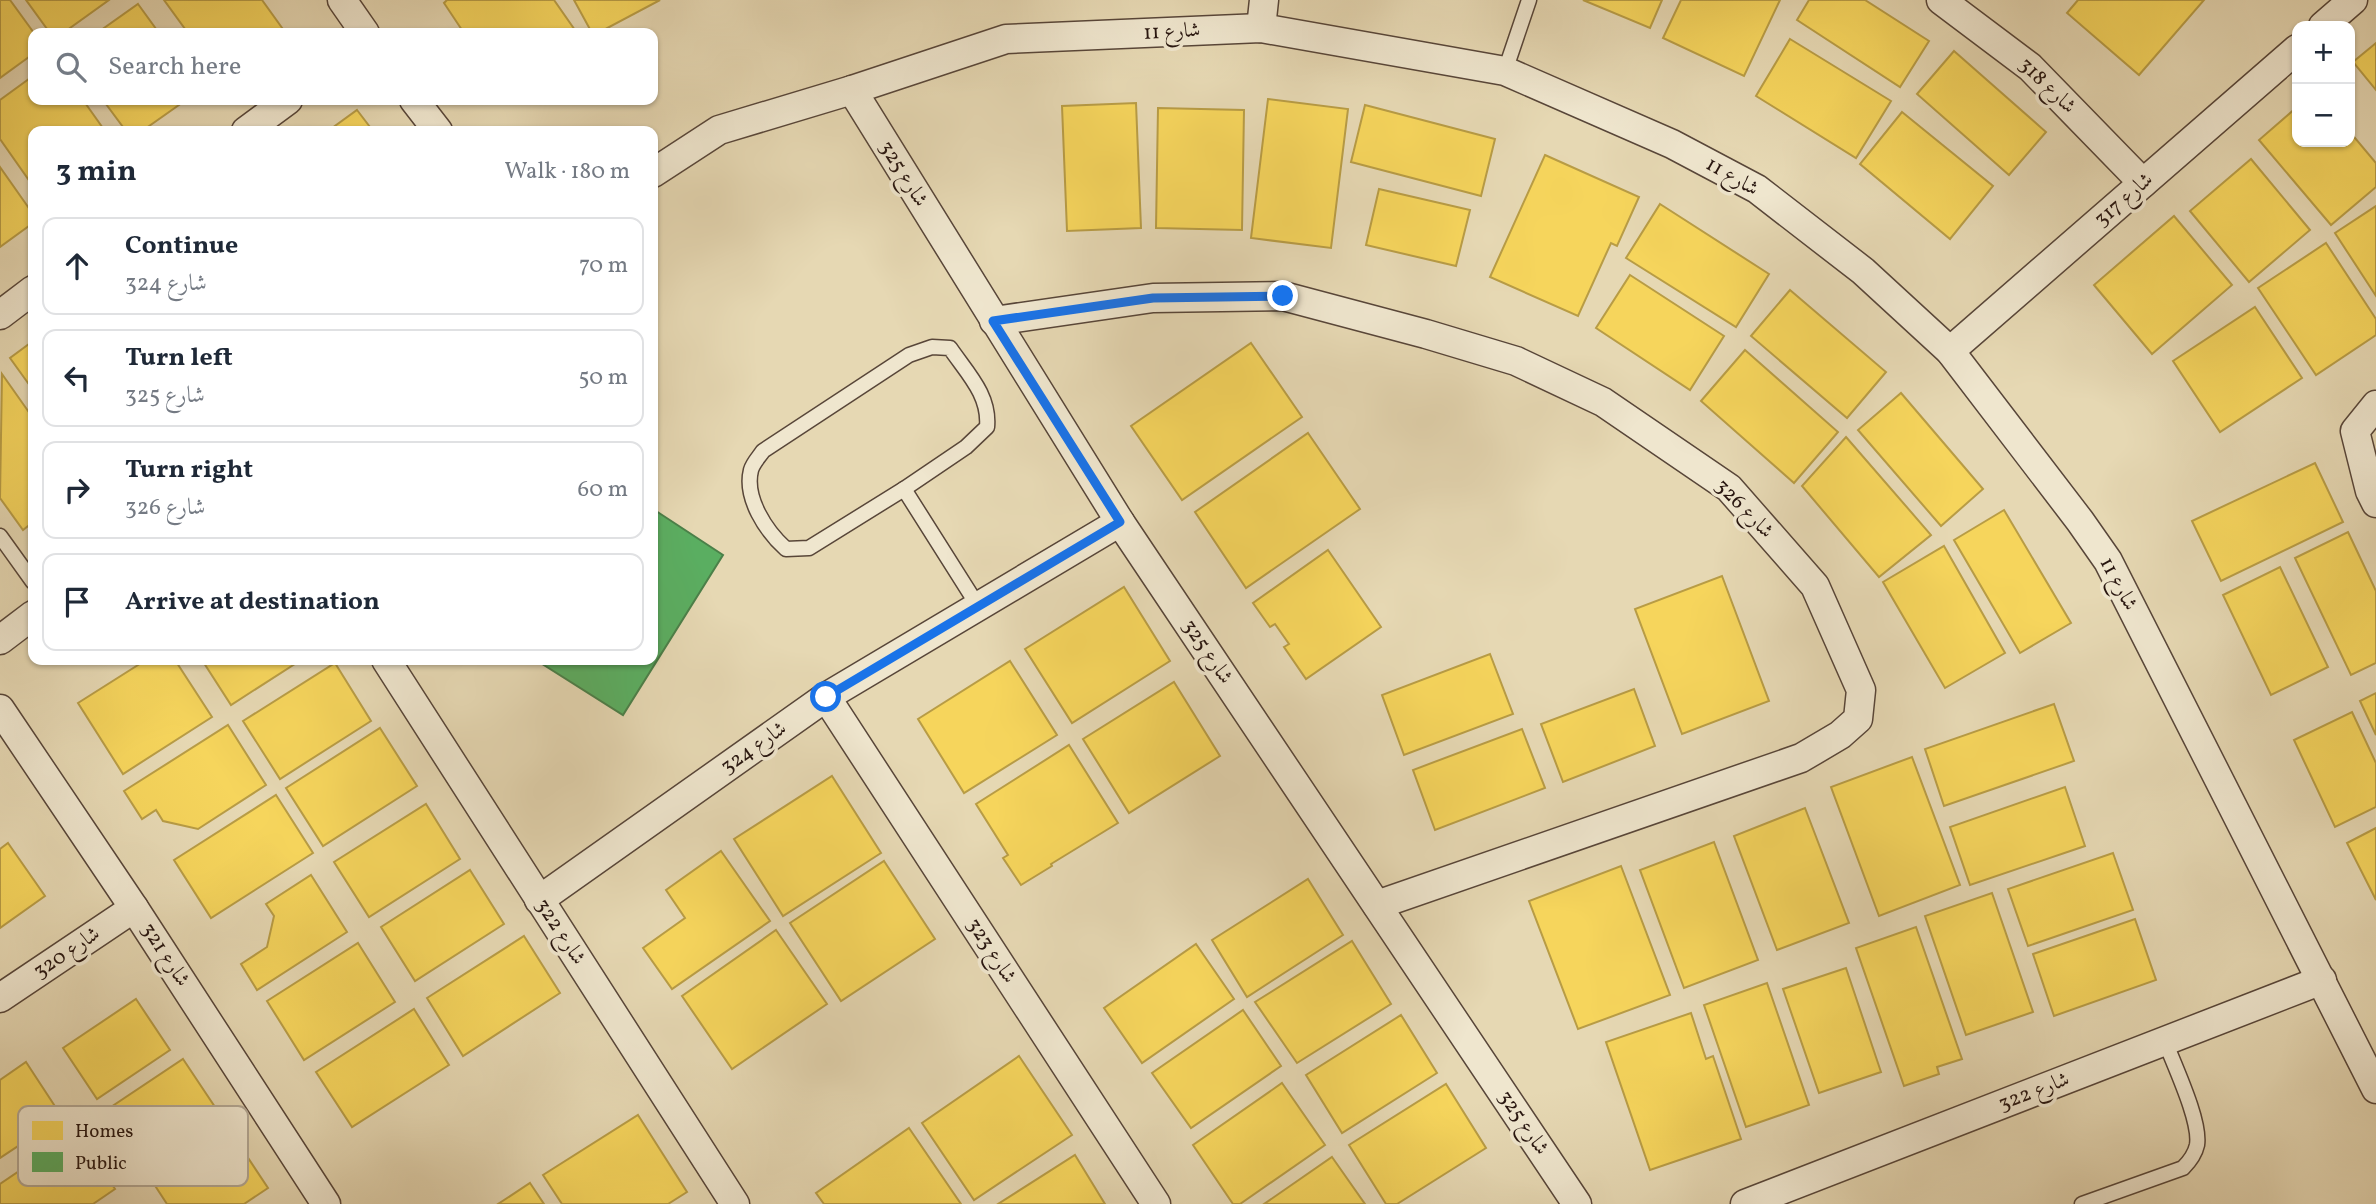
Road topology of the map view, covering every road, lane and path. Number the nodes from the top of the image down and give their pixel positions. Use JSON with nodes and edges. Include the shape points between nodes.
{"nodes":[{"id":1,"x":342,"y":0,"type":"edge"},
{"id":2,"x":1264,"y":0,"type":"edge"},
{"id":3,"x":1530,"y":0,"type":"edge"},
{"id":4,"x":1941,"y":0,"type":"edge"},
{"id":5,"x":2353,"y":0,"type":"edge"},
{"id":6,"x":2329,"y":21,"type":"edge"},
{"id":7,"x":362,"y":28,"type":"edge"},
{"id":8,"x":1261,"y":28,"type":"junction"},
{"id":9,"x":2292,"y":53,"type":"edge"},
{"id":10,"x":1505,"y":71,"type":"junction"},
{"id":11,"x":852,"y":90,"type":"junction"},
{"id":12,"x":281,"y":105,"type":"edge"},
{"id":13,"x":418,"y":105,"type":"edge"},
{"id":14,"x":253,"y":126,"type":"edge"},
{"id":15,"x":434,"y":126,"type":"edge"},
{"id":16,"x":658,"y":170,"type":"edge"},
{"id":17,"x":2143,"y":183,"type":"junction"},
{"id":18,"x":28,"y":294,"type":"edge"},
{"id":19,"x":0,"y":315,"type":"edge"},
{"id":20,"x":993,"y":321,"type":"junction"},
{"id":21,"x":1950,"y":351,"type":"junction"},
{"id":22,"x":2376,"y":405,"type":"edge"},
{"id":23,"x":904,"y":489,"type":"junction"},
{"id":24,"x":2376,"y":503,"type":"edge"},
{"id":25,"x":1120,"y":522,"type":"junction"},
{"id":26,"x":0,"y":536,"type":"edge"},
{"id":27,"x":28,"y":575,"type":"edge"},
{"id":28,"x":978,"y":606,"type":"junction"},
{"id":29,"x":28,"y":619,"type":"edge"},
{"id":30,"x":0,"y":640,"type":"edge"},
{"id":31,"x":389,"y":665,"type":"edge"},
{"id":32,"x":826,"y":697,"type":"junction"},
{"id":33,"x":0,"y":709,"type":"edge"},
{"id":34,"x":539,"y":900,"type":"junction"},
{"id":35,"x":1377,"y":905,"type":"junction"},
{"id":36,"x":134,"y":908,"type":"junction"},
{"id":37,"x":2322,"y":980,"type":"junction"},
{"id":38,"x":0,"y":998,"type":"edge"},
{"id":39,"x":2165,"y":1041,"type":"junction"},
{"id":40,"x":2376,"y":1089,"type":"edge"},
{"id":41,"x":1757,"y":1202,"type":"edge"},
{"id":42,"x":326,"y":1204,"type":"edge"},
{"id":43,"x":735,"y":1204,"type":"edge"},
{"id":44,"x":1156,"y":1204,"type":"edge"},
{"id":45,"x":1577,"y":1204,"type":"edge"},
{"id":46,"x":2082,"y":1204,"type":"edge"}],
"edges":[{"from":1,"to":7,"type":"street"},
{"from":2,"to":8,"type":"street"},
{"from":3,"to":10,"type":"lane"},
{"from":4,"to":17,"type":"street","name":"شارع 318","via":[[2030,67]]},
{"from":5,"to":6,"type":"street"},
{"from":8,"to":10,"type":"street","name":"شارع 11"},
{"from":8,"to":11,"type":"street","name":"شارع 11","via":[[1006,39]]},
{"from":9,"to":17,"type":"street","name":"شارع 317"},
{"from":10,"to":21,"type":"street","name":"شارع 11","via":[[1672,144],[1757,189],[1863,271]]},
{"from":11,"to":16,"type":"street","name":"شارع 11","via":[[719,130]]},
{"from":11,"to":20,"type":"street","name":"شارع 325"},
{"from":12,"to":14,"type":"street"},
{"from":13,"to":15,"type":"street"},
{"from":17,"to":21,"type":"street","name":"شارع 317"},
{"from":18,"to":19,"type":"street"},
{"from":20,"to":25,"type":"street","name":"شارع 325"},
{"from":20,"to":35,"type":"street","name":"شارع 326","via":[[1153,298],[1283,296],[1516,362],[1602,402],[1729,488],[1815,586],[1861,690],[1858,719],[1840,735],[1801,758]]},
{"from":21,"to":37,"type":"street","name":"شارع 11","via":[[2108,561]]},
{"from":22,"to":24,"type":"street","via":[[2355,431]]},
{"from":23,"to":23,"type":"lane","via":[[987,427],[984,398],[950,348],[932,347],[909,355],[763,452],[752,467],[749,484],[753,502],[786,549],[809,548]]},
{"from":23,"to":28,"type":"lane"},
{"from":25,"to":28,"type":"street","name":"شارع 324"},
{"from":25,"to":35,"type":"street","name":"شارع 325"},
{"from":26,"to":27,"type":"lane"},
{"from":28,"to":32,"type":"street","name":"شارع 324"},
{"from":29,"to":30,"type":"street"},
{"from":31,"to":34,"type":"street","name":"شارع 322"},
{"from":32,"to":34,"type":"street","name":"شارع 324"},
{"from":32,"to":44,"type":"street","name":"شارع 323"},
{"from":33,"to":36,"type":"street","name":"شارع 321"},
{"from":34,"to":43,"type":"street","name":"شارع 322"},
{"from":35,"to":45,"type":"street","name":"شارع 325"},
{"from":36,"to":38,"type":"street","name":"شارع 320"},
{"from":36,"to":42,"type":"street","name":"شارع 321"},
{"from":37,"to":39,"type":"street","name":"شارع 322"},
{"from":37,"to":40,"type":"street","name":"شارع 11"},
{"from":39,"to":41,"type":"street","name":"شارع 322"},
{"from":39,"to":46,"type":"lane","via":[[2197,1129],[2192,1158],[2183,1168]]}]}
